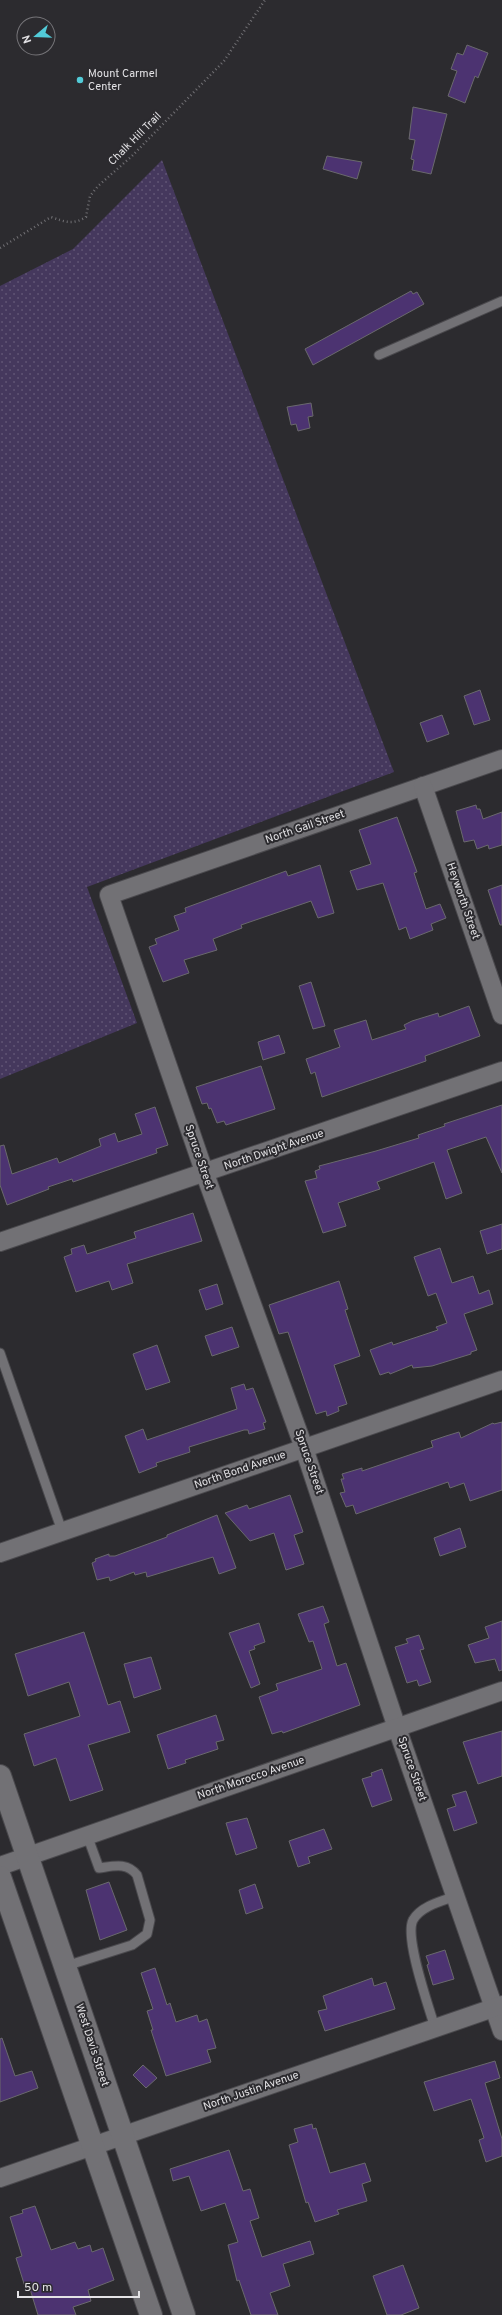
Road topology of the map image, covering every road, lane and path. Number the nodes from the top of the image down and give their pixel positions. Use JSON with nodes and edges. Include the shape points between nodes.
{"nodes":[{"id":1,"x":265,"y":0,"type":"edge"},
{"id":2,"x":0,"y":248,"type":"edge"},
{"id":3,"x":502,"y":301,"type":"edge"},
{"id":4,"x":379,"y":355,"type":"dead end"},
{"id":5,"x":502,"y":759,"type":"edge"},
{"id":6,"x":423,"y":786,"type":"junction"},
{"id":7,"x":109,"y":896,"type":"joint"},
{"id":8,"x":502,"y":1015,"type":"edge"},
{"id":9,"x":502,"y":1071,"type":"edge"},
{"id":10,"x":205,"y":1174,"type":"junction"},
{"id":11,"x":0,"y":1242,"type":"edge"},
{"id":12,"x":0,"y":1353,"type":"edge"},
{"id":13,"x":502,"y":1380,"type":"edge"},
{"id":14,"x":304,"y":1448,"type":"junction"},
{"id":15,"x":62,"y":1531,"type":"junction"},
{"id":16,"x":0,"y":1553,"type":"edge"},
{"id":17,"x":502,"y":1691,"type":"edge"},
{"id":18,"x":397,"y":1728,"type":"junction"},
{"id":19,"x":0,"y":1776,"type":"edge"},
{"id":20,"x":87,"y":1835,"type":"junction"},
{"id":21,"x":28,"y":1856,"type":"junction"},
{"id":22,"x":0,"y":1866,"type":"edge"},
{"id":23,"x":0,"y":1877,"type":"edge"},
{"id":24,"x":456,"y":1896,"type":"junction"},
{"id":25,"x":66,"y":1966,"type":"junction"},
{"id":26,"x":498,"y":2006,"type":"edge"},
{"id":27,"x":435,"y":2028,"type":"junction"},
{"id":28,"x":502,"y":2031,"type":"edge"},
{"id":29,"x":122,"y":2135,"type":"junction"},
{"id":30,"x":91,"y":2145,"type":"junction"},
{"id":31,"x":0,"y":2178,"type":"edge"},
{"id":32,"x":150,"y":2315,"type":"edge"},
{"id":33,"x":184,"y":2315,"type":"edge"}],
"edges":[{"from":1,"to":2,"type":"path","name":"Chalk Hill Trail","via":[[224,61],[132,156],[98,186],[90,196],[86,218],[66,223],[51,217]]},
{"from":3,"to":4,"type":"lane"},
{"from":5,"to":6,"type":"street","name":"North Gail Street"},
{"from":6,"to":7,"type":"street","name":"North Gail Street"},
{"from":6,"to":8,"type":"street","name":"Heyworth Street"},
{"from":7,"to":10,"type":"street","name":"Spruce Street"},
{"from":9,"to":10,"type":"street","name":"North Dwight Avenue"},
{"from":10,"to":11,"type":"street","name":"North Dwight Avenue"},
{"from":10,"to":14,"type":"street","name":"Spruce Street"},
{"from":12,"to":15,"type":"lane"},
{"from":13,"to":14,"type":"street","name":"North Bond Avenue"},
{"from":14,"to":15,"type":"street","name":"North Bond Avenue"},
{"from":14,"to":18,"type":"street","name":"Spruce Street"},
{"from":15,"to":16,"type":"street","name":"North Bond Avenue"},
{"from":17,"to":18,"type":"street","name":"North Morocco Avenue"},
{"from":18,"to":20,"type":"street","name":"North Morocco Avenue"},
{"from":18,"to":24,"type":"street","name":"Spruce Street"},
{"from":19,"to":21,"type":"main road","name":"West Davis Street"},
{"from":20,"to":21,"type":"street","name":"North Morocco Avenue"},
{"from":20,"to":25,"type":"lane","via":[[99,1868],[123,1865],[137,1875],[150,1920],[147,1934],[132,1945]]},
{"from":21,"to":22,"type":"street","name":"North Morocco Avenue"},
{"from":21,"to":25,"type":"main road","name":"West Davis Street"},
{"from":23,"to":30,"type":"main road"},
{"from":24,"to":26,"type":"street","name":"Spruce Street"},
{"from":24,"to":27,"type":"lane","via":[[423,1910],[411,1926],[412,1944]]},
{"from":25,"to":29,"type":"main road","name":"West Davis Street"},
{"from":26,"to":27,"type":"street","name":"North Justin Avenue"},
{"from":26,"to":28,"type":"street","name":"Spruce Street"},
{"from":27,"to":29,"type":"street","name":"North Justin Avenue"},
{"from":29,"to":30,"type":"street","name":"North Justin Avenue"},
{"from":29,"to":33,"type":"main road","name":"West Davis Street"},
{"from":30,"to":31,"type":"street","name":"North Justin Avenue"},
{"from":30,"to":32,"type":"main road"}]}
